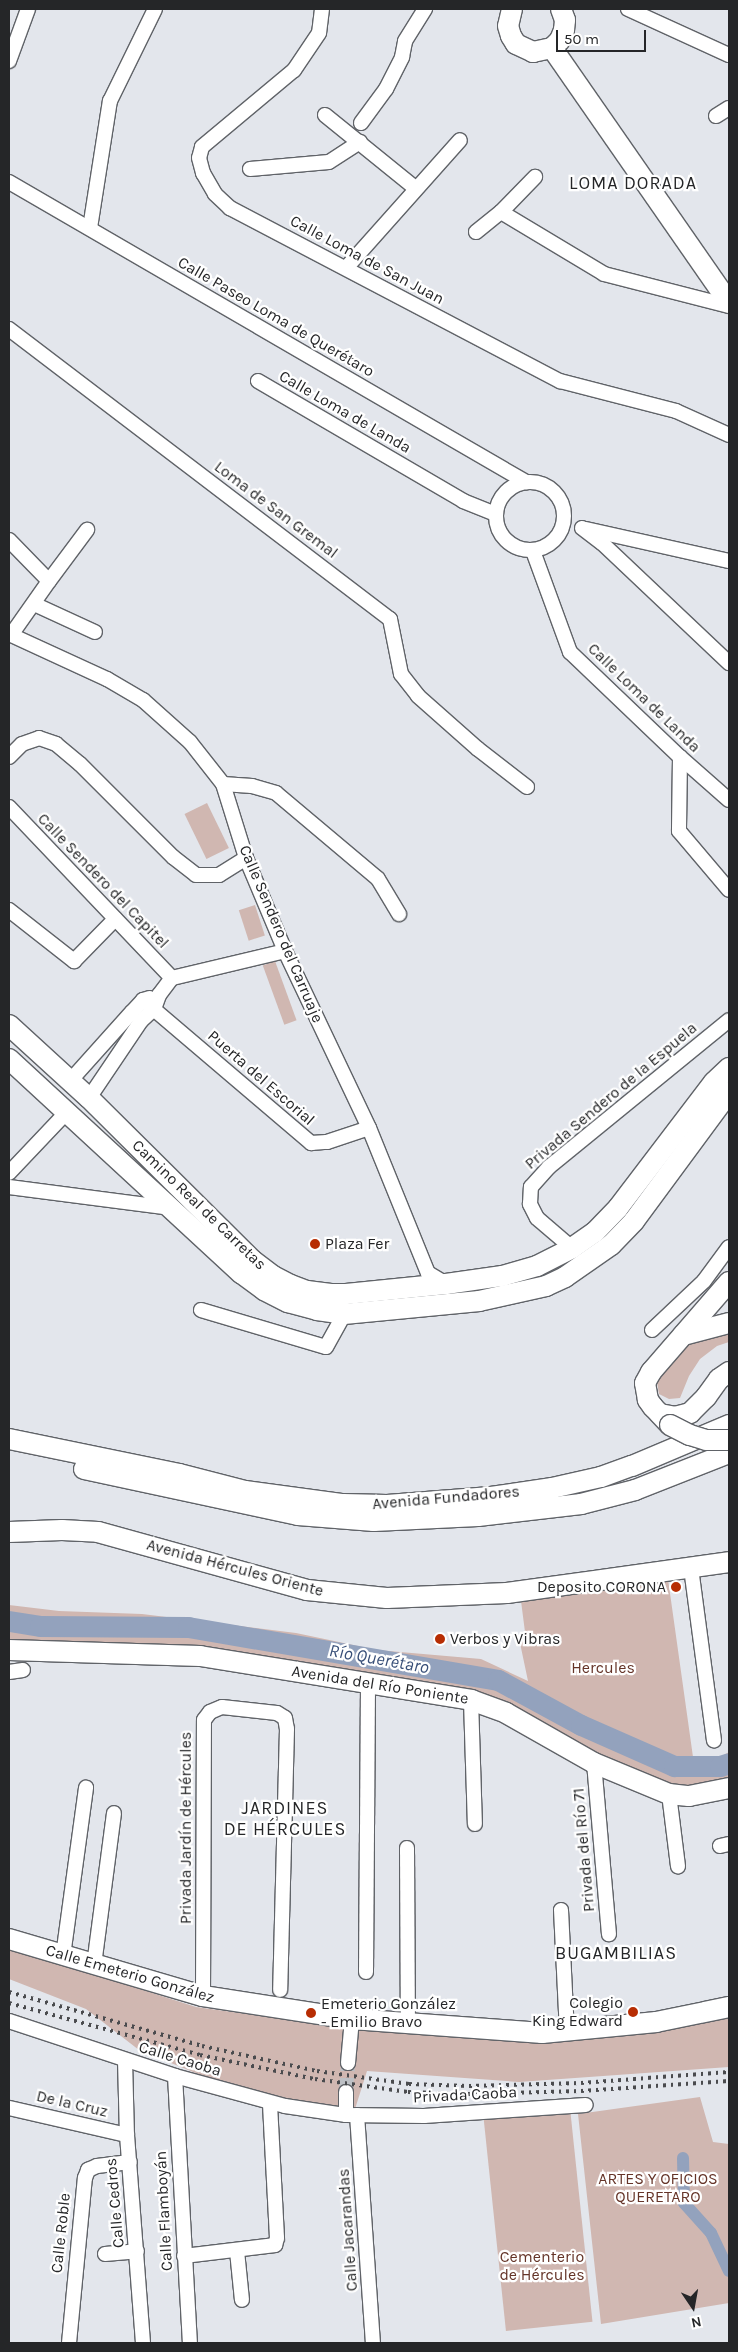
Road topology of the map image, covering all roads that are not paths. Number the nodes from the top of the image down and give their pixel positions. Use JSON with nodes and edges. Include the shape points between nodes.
{"nodes":[{"id":1,"x":28,"y":9,"type":"edge"},
{"id":2,"x":155,"y":9,"type":"edge"},
{"id":3,"x":322,"y":9,"type":"edge"},
{"id":4,"x":425,"y":9,"type":"edge"},
{"id":5,"x":512,"y":9,"type":"edge"},
{"id":6,"x":561,"y":9,"type":"edge"},
{"id":7,"x":628,"y":9,"type":"edge"},
{"id":8,"x":552,"y":48,"type":"junction"},
{"id":9,"x":729,"y":55,"type":"edge"},
{"id":10,"x":9,"y":61,"type":"edge"},
{"id":11,"x":729,"y":108,"type":"edge"},
{"id":12,"x":325,"y":114,"type":"dead end"},
{"id":13,"x":716,"y":116,"type":"dead end"},
{"id":14,"x":360,"y":123,"type":"dead end"},
{"id":15,"x":460,"y":140,"type":"dead end"},
{"id":16,"x":360,"y":142,"type":"junction"},
{"id":17,"x":250,"y":169,"type":"dead end"},
{"id":18,"x":534,"y":177,"type":"dead end"},
{"id":19,"x":9,"y":182,"type":"edge"},
{"id":20,"x":415,"y":188,"type":"junction"},
{"id":21,"x":501,"y":212,"type":"junction"},
{"id":22,"x":90,"y":228,"type":"junction"},
{"id":23,"x":476,"y":232,"type":"dead end"},
{"id":24,"x":346,"y":268,"type":"junction"},
{"id":25,"x":729,"y":304,"type":"edge"},
{"id":26,"x":9,"y":330,"type":"edge"},
{"id":27,"x":258,"y":381,"type":"dead end"},
{"id":28,"x":729,"y":435,"type":"edge"},
{"id":29,"x":526,"y":482,"type":"junction"},
{"id":30,"x":495,"y":514,"type":"junction"},
{"id":31,"x":565,"y":516,"type":"junction"},
{"id":32,"x":582,"y":528,"type":"junction"},
{"id":33,"x":87,"y":530,"type":"dead end"},
{"id":34,"x":9,"y":540,"type":"edge"},
{"id":35,"x":533,"y":551,"type":"junction"},
{"id":36,"x":729,"y":561,"type":"edge"},
{"id":37,"x":49,"y":581,"type":"junction"},
{"id":38,"x":34,"y":604,"type":"junction"},
{"id":39,"x":95,"y":632,"type":"dead end"},
{"id":40,"x":10,"y":635,"type":"edge"},
{"id":41,"x":729,"y":664,"type":"edge"},
{"id":42,"x":9,"y":756,"type":"edge"},
{"id":43,"x":680,"y":757,"type":"junction"},
{"id":44,"x":223,"y":784,"type":"junction"},
{"id":45,"x":527,"y":787,"type":"dead end"},
{"id":46,"x":729,"y":800,"type":"edge"},
{"id":47,"x":9,"y":807,"type":"edge"},
{"id":48,"x":246,"y":858,"type":"junction"},
{"id":49,"x":729,"y":890,"type":"edge"},
{"id":50,"x":9,"y":910,"type":"edge"},
{"id":51,"x":399,"y":914,"type":"dead end"},
{"id":52,"x":115,"y":919,"type":"junction"},
{"id":53,"x":285,"y":952,"type":"junction"},
{"id":54,"x":172,"y":978,"type":"junction"},
{"id":55,"x":148,"y":1004,"type":"junction"},
{"id":56,"x":729,"y":1020,"type":"edge"},
{"id":57,"x":9,"y":1025,"type":"edge"},
{"id":58,"x":9,"y":1059,"type":"edge"},
{"id":59,"x":729,"y":1068,"type":"edge"},
{"id":60,"x":70,"y":1081,"type":"junction"},
{"id":61,"x":729,"y":1092,"type":"edge"},
{"id":62,"x":89,"y":1098,"type":"junction"},
{"id":63,"x":66,"y":1113,"type":"junction"},
{"id":64,"x":368,"y":1128,"type":"junction"},
{"id":65,"x":9,"y":1173,"type":"edge"},
{"id":66,"x":9,"y":1187,"type":"edge"},
{"id":67,"x":170,"y":1208,"type":"junction"},
{"id":68,"x":729,"y":1247,"type":"edge"},
{"id":69,"x":572,"y":1248,"type":"junction"},
{"id":70,"x":477,"y":1279,"type":"junction"},
{"id":71,"x":436,"y":1284,"type":"junction"},
{"id":72,"x":729,"y":1290,"type":"edge"},
{"id":73,"x":471,"y":1298,"type":"junction"},
{"id":74,"x":434,"y":1306,"type":"junction"},
{"id":75,"x":201,"y":1310,"type":"dead end"},
{"id":76,"x":344,"y":1314,"type":"junction"},
{"id":77,"x":729,"y":1323,"type":"edge"},
{"id":78,"x":652,"y":1330,"type":"dead end"},
{"id":79,"x":683,"y":1335,"type":"junction"},
{"id":80,"x":729,"y":1372,"type":"edge"},
{"id":81,"x":665,"y":1419,"type":"junction"},
{"id":82,"x":729,"y":1425,"type":"edge"},
{"id":83,"x":9,"y":1439,"type":"edge"},
{"id":84,"x":729,"y":1440,"type":"edge"},
{"id":85,"x":9,"y":1452,"type":"edge"},
{"id":86,"x":729,"y":1453,"type":"edge"},
{"id":87,"x":9,"y":1532,"type":"edge"},
{"id":88,"x":729,"y":1562,"type":"edge"},
{"id":89,"x":691,"y":1568,"type":"junction"},
{"id":90,"x":9,"y":1650,"type":"edge"},
{"id":91,"x":23,"y":1670,"type":"dead end"},
{"id":92,"x":9,"y":1672,"type":"edge"},
{"id":93,"x":368,"y":1684,"type":"junction"},
{"id":94,"x":471,"y":1700,"type":"junction"},
{"id":95,"x":714,"y":1740,"type":"dead end"},
{"id":96,"x":594,"y":1763,"type":"junction"},
{"id":97,"x":86,"y":1788,"type":"dead end"},
{"id":98,"x":729,"y":1788,"type":"edge"},
{"id":99,"x":669,"y":1794,"type":"junction"},
{"id":100,"x":114,"y":1813,"type":"dead end"},
{"id":101,"x":475,"y":1824,"type":"dead end"},
{"id":102,"x":407,"y":1848,"type":"dead end"},
{"id":103,"x":678,"y":1866,"type":"dead end"},
{"id":104,"x":561,"y":1910,"type":"dead end"},
{"id":105,"x":609,"y":1934,"type":"dead end"},
{"id":106,"x":9,"y":1939,"type":"edge"},
{"id":107,"x":63,"y":1956,"type":"junction"},
{"id":108,"x":94,"y":1965,"type":"junction"},
{"id":109,"x":366,"y":1972,"type":"dead end"},
{"id":110,"x":280,"y":1990,"type":"dead end"},
{"id":111,"x":203,"y":1996,"type":"junction"},
{"id":112,"x":729,"y":2007,"type":"edge"},
{"id":113,"x":352,"y":2019,"type":"junction"},
{"id":114,"x":9,"y":2020,"type":"edge"},
{"id":115,"x":408,"y":2024,"type":"junction"},
{"id":116,"x":567,"y":2031,"type":"junction"},
{"id":117,"x":125,"y":2060,"type":"junction"},
{"id":118,"x":348,"y":2064,"type":"tunnel mouth"},
{"id":119,"x":175,"y":2076,"type":"junction"},
{"id":120,"x":346,"y":2092,"type":"tunnel mouth"},
{"id":121,"x":270,"y":2103,"type":"junction"},
{"id":122,"x":586,"y":2105,"type":"dead end"},
{"id":123,"x":9,"y":2108,"type":"edge"},
{"id":124,"x":352,"y":2115,"type":"junction"},
{"id":125,"x":127,"y":2135,"type":"junction"},
{"id":126,"x":130,"y":2162,"type":"junction"},
{"id":127,"x":137,"y":2251,"type":"junction"},
{"id":128,"x":237,"y":2251,"type":"junction"},
{"id":129,"x":105,"y":2254,"type":"dead end"},
{"id":130,"x":184,"y":2256,"type":"junction"},
{"id":131,"x":242,"y":2300,"type":"dead end"},
{"id":132,"x":69,"y":2343,"type":"edge"},
{"id":133,"x":143,"y":2343,"type":"edge"},
{"id":134,"x":190,"y":2343,"type":"edge"},
{"id":135,"x":373,"y":2343,"type":"edge"}],
"edges":[{"from":1,"to":10,"type":"street"},
{"from":2,"to":22,"type":"street","via":[[110,101]]},
{"from":3,"to":24,"type":"street","name":"Calle Loma de San Juan","via":[[319,34],[294,70],[209,140],[199,158],[214,194],[230,208]]},
{"from":4,"to":14,"type":"street","via":[[405,41],[402,57],[386,89]]},
{"from":5,"to":8,"type":"street","via":[[508,26],[516,44],[533,52]]},
{"from":6,"to":8,"type":"street","via":[[564,30]]},
{"from":7,"to":9,"type":"street"},
{"from":8,"to":25,"type":"street"},
{"from":11,"to":13,"type":"street"},
{"from":12,"to":16,"type":"street"},
{"from":15,"to":20,"type":"street"},
{"from":16,"to":17,"type":"street","via":[[329,162]]},
{"from":16,"to":20,"type":"street"},
{"from":18,"to":21,"type":"street"},
{"from":19,"to":22,"type":"street","name":"Calle Paseo Loma de Querétaro"},
{"from":20,"to":24,"type":"street"},
{"from":21,"to":23,"type":"street"},
{"from":21,"to":25,"type":"street","via":[[604,274]]},
{"from":22,"to":29,"type":"street","name":"Calle Paseo Loma de Querétaro"},
{"from":24,"to":28,"type":"street","name":"Calle Loma de San Juan","via":[[560,381],[676,411]]},
{"from":26,"to":45,"type":"street","name":"Loma de San Gremal","via":[[390,619],[401,674],[418,696]]},
{"from":27,"to":30,"type":"street","name":"Calle Loma de Landa","via":[[463,501]]},
{"from":29,"to":30,"type":"street","via":[[511,487],[500,499]]},
{"from":29,"to":31,"type":"street","via":[[548,487],[563,505]]},
{"from":30,"to":35,"type":"street","via":[[499,533],[513,547]]},
{"from":31,"to":32,"type":"street"},
{"from":31,"to":35,"type":"street","via":[[561,533],[549,546]]},
{"from":32,"to":36,"type":"street"},
{"from":32,"to":41,"type":"street","via":[[602,543]]},
{"from":33,"to":37,"type":"street"},
{"from":34,"to":37,"type":"street"},
{"from":35,"to":43,"type":"street","name":"Calle Loma de Landa","via":[[570,652]]},
{"from":37,"to":38,"type":"street"},
{"from":38,"to":39,"type":"street"},
{"from":38,"to":40,"type":"street"},
{"from":40,"to":44,"type":"street","name":"Calle Sendero del Carruaje","via":[[107,678],[143,700],[190,742]]},
{"from":42,"to":48,"type":"street","via":[[22,744],[39,738],[56,744],[173,857],[196,875],[219,875]]},
{"from":43,"to":46,"type":"street","name":"Calle Loma de Landa"},
{"from":43,"to":49,"type":"street","via":[[679,831]]},
{"from":44,"to":48,"type":"street","name":"Calle Sendero del Carruaje"},
{"from":44,"to":51,"type":"street","via":[[276,792],[378,879]]},
{"from":47,"to":52,"type":"street","name":"Calle Sendero del Capitel"},
{"from":48,"to":53,"type":"street","name":"Calle Sendero del Carruaje"},
{"from":50,"to":52,"type":"street","via":[[74,961]]},
{"from":52,"to":54,"type":"street","name":"Calle Sendero del Capitel"},
{"from":53,"to":54,"type":"street"},
{"from":53,"to":64,"type":"street","name":"Calle Sendero del Carruaje"},
{"from":54,"to":55,"type":"street"},
{"from":55,"to":60,"type":"street"},
{"from":55,"to":62,"type":"street","via":[[142,1021]]},
{"from":55,"to":64,"type":"street","name":"Puerta del Escorial","via":[[311,1143],[327,1142]]},
{"from":56,"to":69,"type":"street","name":"Privada Sendero de la Espuela","via":[[549,1167],[530,1187],[530,1204],[537,1218]]},
{"from":57,"to":60,"type":"street","name":"Camino Real de Carretas"},
{"from":58,"to":63,"type":"street","name":"Camino Real de Carretas"},
{"from":59,"to":69,"type":"street","name":"Camino Real de Carretas","via":[[714,1082],[618,1208]]},
{"from":60,"to":62,"type":"street","name":"Camino Real de Carretas"},
{"from":61,"to":73,"type":"street","name":"Camino Real de Carretas","via":[[634,1221],[611,1245],[582,1267],[546,1286]]},
{"from":62,"to":71,"type":"street","name":"Camino Real de Carretas","via":[[252,1260],[273,1276],[307,1291],[331,1294]]},
{"from":63,"to":65,"type":"street"},
{"from":63,"to":67,"type":"street","name":"Camino Real de Carretas"},
{"from":64,"to":71,"type":"street","name":"Calle Sendero del Carruaje","via":[[428,1272]]},
{"from":66,"to":67,"type":"street"},
{"from":67,"to":76,"type":"street","name":"Camino Real de Carretas","via":[[264,1290],[288,1302]]},
{"from":68,"to":78,"type":"street","via":[[704,1281]]},
{"from":69,"to":70,"type":"street","name":"Camino Real de Carretas","via":[[538,1266]]},
{"from":70,"to":71,"type":"street","name":"Camino Real de Carretas"},
{"from":70,"to":73,"type":"street","via":[[463,1287]]},
{"from":71,"to":73,"type":"street","name":"Calle Sendero del Carruaje"},
{"from":71,"to":74,"type":"street","via":[[441,1291],[441,1300]]},
{"from":72,"to":79,"type":"street"},
{"from":73,"to":74,"type":"street","name":"Camino Real de Carretas"},
{"from":74,"to":76,"type":"street","name":"Camino Real de Carretas"},
{"from":75,"to":76,"type":"street","via":[[326,1347]]},
{"from":77,"to":79,"type":"street"},
{"from":79,"to":81,"type":"street","via":[[645,1382],[648,1400]]},
{"from":80,"to":81,"type":"street","via":[[690,1413]]},
{"from":81,"to":84,"type":"street","bridge":true,"via":[[690,1435],[706,1440]]},
{"from":82,"to":83,"type":"street","name":"Avenida Fundadores","via":[[632,1466],[552,1488],[491,1497],[387,1505],[335,1503],[245,1491]]},
{"from":85,"to":86,"type":"street","name":"Avenida Fundadores","via":[[298,1515],[374,1521],[478,1516],[580,1504],[635,1490]]},
{"from":87,"to":89,"type":"street","name":"Avenida Hércules Oriente","via":[[98,1532],[307,1590],[387,1598],[506,1593]]},
{"from":88,"to":89,"type":"street","name":"Avenida Hércules Oriente"},
{"from":89,"to":95,"type":"street"},
{"from":90,"to":93,"type":"street","name":"Avenida del Río Poniente","via":[[200,1656]]},
{"from":91,"to":92,"type":"street"},
{"from":93,"to":94,"type":"street","name":"Avenida del Río Poniente"},
{"from":93,"to":109,"type":"street"},
{"from":94,"to":96,"type":"street","name":"Avenida del Río Poniente","via":[[506,1713]]},
{"from":94,"to":101,"type":"street"},
{"from":96,"to":99,"type":"street","name":"Avenida del Río Poniente"},
{"from":96,"to":105,"type":"street","name":"Privada del Río 71"},
{"from":97,"to":107,"type":"street"},
{"from":98,"to":99,"type":"street","name":"Avenida del Río Poniente","via":[[689,1796]]},
{"from":99,"to":103,"type":"street"},
{"from":100,"to":108,"type":"street"},
{"from":102,"to":115,"type":"street"},
{"from":104,"to":116,"type":"street"},
{"from":106,"to":107,"type":"street","name":"Calle Emeterio González"},
{"from":107,"to":108,"type":"street","name":"Calle Emeterio González"},
{"from":108,"to":111,"type":"street","name":"Calle Emeterio González"},
{"from":110,"to":111,"type":"street","name":"Privada Jardín de Hércules","via":[[285,1718],[277,1713],[222,1707],[210,1712],[204,1720]]},
{"from":111,"to":113,"type":"street","name":"Calle Emeterio González"},
{"from":112,"to":116,"type":"street","name":"Calle Emeterio González","via":[[656,2022]]},
{"from":113,"to":115,"type":"street","name":"Calle Emeterio González"},
{"from":113,"to":118,"type":"street"},
{"from":114,"to":117,"type":"street","name":"Calle Caoba"},
{"from":115,"to":116,"type":"street","name":"Calle Emeterio González"},
{"from":117,"to":119,"type":"street","name":"Calle Caoba"},
{"from":117,"to":125,"type":"street","name":"Calle Cedros"},
{"from":119,"to":121,"type":"street","name":"Calle Caoba"},
{"from":119,"to":130,"type":"street","name":"Calle Flamboyán"},
{"from":120,"to":124,"type":"street","name":"Calle Jacarandas"},
{"from":121,"to":124,"type":"street","name":"Calle Caoba"},
{"from":121,"to":128,"type":"street","via":[[277,2238],[269,2247]]},
{"from":122,"to":124,"type":"street","name":"Privada Caoba","via":[[424,2116]]},
{"from":123,"to":125,"type":"street","name":"De la Cruz"},
{"from":124,"to":135,"type":"street","name":"Calle Jacarandas"},
{"from":125,"to":126,"type":"street","name":"Calle Cedros"},
{"from":126,"to":127,"type":"street","name":"Calle Cedros"},
{"from":126,"to":132,"type":"street","name":"Calle Roble","via":[[97,2166],[88,2170],[85,2178]]},
{"from":127,"to":129,"type":"street"},
{"from":127,"to":133,"type":"street","name":"Calle Cedros"},
{"from":128,"to":130,"type":"street"},
{"from":128,"to":131,"type":"street"},
{"from":130,"to":134,"type":"street","name":"Calle Flamboyán"}]}
